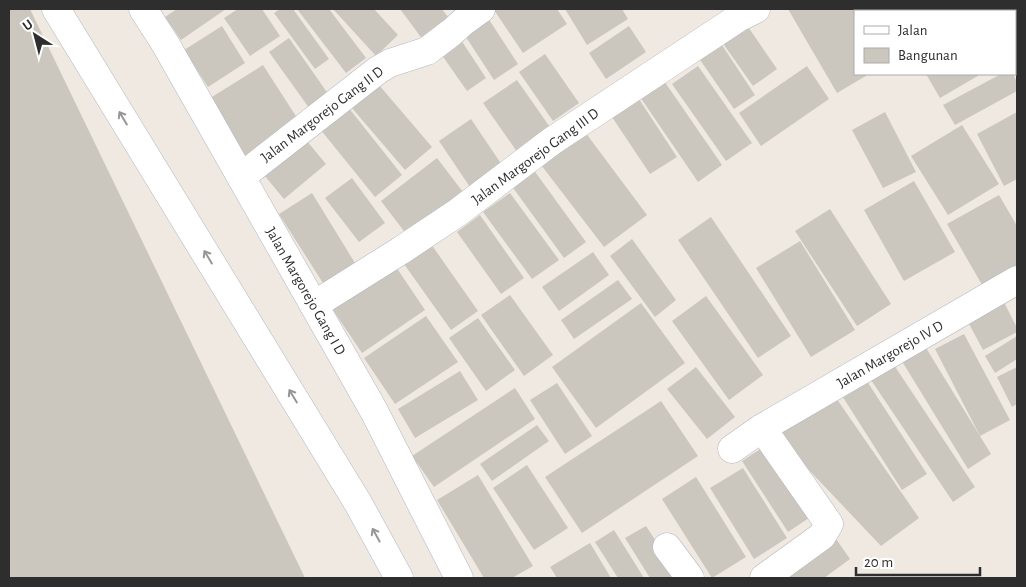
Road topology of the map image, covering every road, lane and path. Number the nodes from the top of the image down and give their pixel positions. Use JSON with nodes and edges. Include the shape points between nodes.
{"nodes":[{"id":1,"x":56,"y":9,"type":"edge"},
{"id":2,"x":143,"y":9,"type":"edge"},
{"id":3,"x":481,"y":9,"type":"edge"},
{"id":4,"x":756,"y":9,"type":"edge"},
{"id":5,"x":241,"y":177,"type":"junction"},
{"id":6,"x":1017,"y":280,"type":"edge"},
{"id":7,"x":314,"y":305,"type":"junction"},
{"id":8,"x":762,"y":428,"type":"junction"},
{"id":9,"x":732,"y":449,"type":"dead end"},
{"id":10,"x":667,"y":547,"type":"dead end"},
{"id":11,"x":399,"y":578,"type":"edge"},
{"id":12,"x":459,"y":578,"type":"edge"},
{"id":13,"x":690,"y":578,"type":"edge"},
{"id":14,"x":764,"y":578,"type":"edge"}],
"edges":[{"from":11,"to":1,"type":"street","one_way":true,"via":[[358,503]]},
{"from":2,"to":5,"type":"street","name":"Jalan Margorejo Gang I D"},
{"from":3,"to":5,"type":"street","name":"Jalan Margorejo Gang II D","via":[[427,51],[378,70]]},
{"from":4,"to":7,"type":"street","name":"Jalan Margorejo Gang III D","via":[[729,23],[552,141],[457,213]]},
{"from":5,"to":7,"type":"street","name":"Jalan Margorejo Gang I D"},
{"from":6,"to":8,"type":"street","name":"Jalan Margorejo IV D"},
{"from":7,"to":12,"type":"street","name":"Jalan Margorejo Gang I D","via":[[374,411]]},
{"from":8,"to":9,"type":"street","name":"Jalan Margorejo IV D"},
{"from":8,"to":14,"type":"street","via":[[830,524],[822,536]]},
{"from":10,"to":13,"type":"street"}]}
